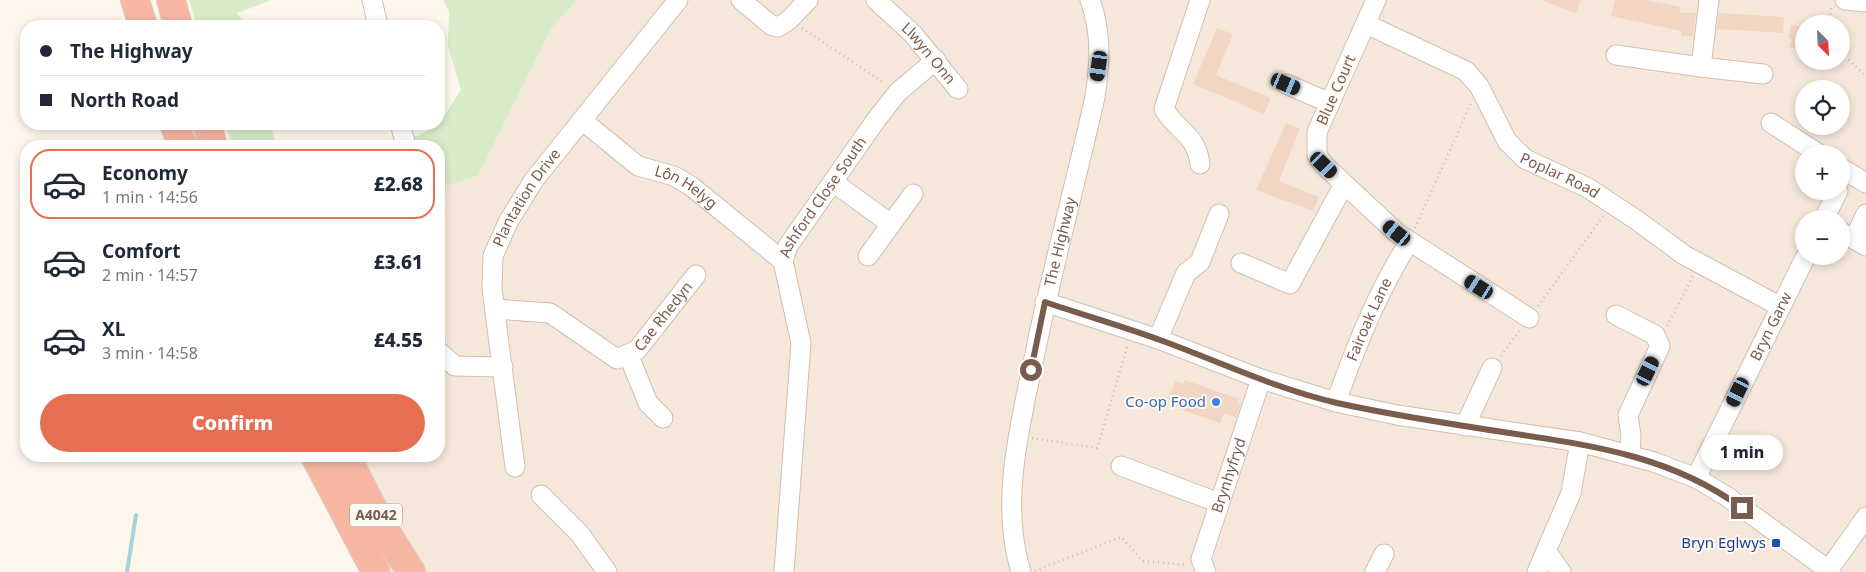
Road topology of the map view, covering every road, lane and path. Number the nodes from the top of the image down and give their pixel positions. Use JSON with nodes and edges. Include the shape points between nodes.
{"nodes":[{"id":1,"x":135,"y":0,"type":"edge"},
{"id":2,"x":171,"y":0,"type":"edge"},
{"id":3,"x":372,"y":0,"type":"edge"},
{"id":4,"x":678,"y":0,"type":"edge"},
{"id":5,"x":741,"y":0,"type":"edge"},
{"id":6,"x":808,"y":0,"type":"edge"},
{"id":7,"x":876,"y":0,"type":"edge"},
{"id":8,"x":1090,"y":0,"type":"edge"},
{"id":9,"x":1200,"y":0,"type":"edge"},
{"id":10,"x":1376,"y":0,"type":"edge"},
{"id":11,"x":1709,"y":0,"type":"edge"},
{"id":12,"x":1832,"y":0,"type":"edge"},
{"id":13,"x":1845,"y":0,"type":"edge"},
{"id":14,"x":1866,"y":2,"type":"edge"},
{"id":15,"x":1830,"y":15,"type":"edge"},
{"id":16,"x":141,"y":20,"type":"edge"},
{"id":17,"x":176,"y":20,"type":"edge"},
{"id":18,"x":377,"y":20,"type":"edge"},
{"id":19,"x":789,"y":20,"type":"junction"},
{"id":20,"x":1366,"y":24,"type":"junction"},
{"id":21,"x":1616,"y":55,"type":"dead end"},
{"id":22,"x":936,"y":60,"type":"junction"},
{"id":23,"x":1850,"y":61,"type":"edge"},
{"id":24,"x":1701,"y":67,"type":"junction"},
{"id":25,"x":1763,"y":74,"type":"dead end"},
{"id":26,"x":1866,"y":76,"type":"edge"},
{"id":27,"x":1286,"y":84,"type":"dead end"},
{"id":28,"x":1479,"y":86,"type":"junction"},
{"id":29,"x":958,"y":89,"type":"dead end"},
{"id":30,"x":898,"y":92,"type":"junction"},
{"id":31,"x":1330,"y":103,"type":"junction"},
{"id":32,"x":583,"y":121,"type":"junction"},
{"id":33,"x":1771,"y":123,"type":"dead end"},
{"id":34,"x":1805,"y":145,"type":"edge"},
{"id":35,"x":1200,"y":164,"type":"dead end"},
{"id":36,"x":1850,"y":177,"type":"edge"},
{"id":37,"x":833,"y":182,"type":"junction"},
{"id":38,"x":1866,"y":183,"type":"edge"},
{"id":39,"x":1344,"y":184,"type":"junction"},
{"id":40,"x":913,"y":194,"type":"dead end"},
{"id":41,"x":1612,"y":204,"type":"junction"},
{"id":42,"x":1219,"y":214,"type":"dead end"},
{"id":43,"x":1866,"y":214,"type":"edge"},
{"id":44,"x":891,"y":224,"type":"junction"},
{"id":45,"x":1854,"y":239,"type":"edge"},
{"id":46,"x":1409,"y":242,"type":"junction"},
{"id":47,"x":868,"y":256,"type":"dead end"},
{"id":48,"x":783,"y":261,"type":"junction"},
{"id":49,"x":1241,"y":264,"type":"dead end"},
{"id":50,"x":1700,"y":264,"type":"junction"},
{"id":51,"x":1802,"y":265,"type":"edge"},
{"id":52,"x":696,"y":275,"type":"dead end"},
{"id":53,"x":1045,"y":302,"type":"junction"},
{"id":54,"x":1781,"y":307,"type":"junction"},
{"id":55,"x":495,"y":309,"type":"junction"},
{"id":56,"x":1616,"y":315,"type":"dead end"},
{"id":57,"x":1529,"y":318,"type":"junction"},
{"id":58,"x":1131,"y":330,"type":"junction"},
{"id":59,"x":1158,"y":339,"type":"junction"},
{"id":60,"x":1659,"y":340,"type":"junction"},
{"id":61,"x":628,"y":354,"type":"junction"},
{"id":62,"x":445,"y":357,"type":"edge"},
{"id":63,"x":503,"y":367,"type":"junction"},
{"id":64,"x":1492,"y":368,"type":"joint"},
{"id":65,"x":1261,"y":379,"type":"junction"},
{"id":66,"x":1336,"y":402,"type":"junction"},
{"id":67,"x":663,"y":418,"type":"dead end"},
{"id":68,"x":1465,"y":426,"type":"junction"},
{"id":69,"x":1019,"y":436,"type":"junction"},
{"id":70,"x":1580,"y":442,"type":"junction"},
{"id":71,"x":1630,"y":455,"type":"junction"},
{"id":72,"x":318,"y":462,"type":"edge"},
{"id":73,"x":349,"y":462,"type":"edge"},
{"id":74,"x":1121,"y":466,"type":"dead end"},
{"id":75,"x":515,"y":467,"type":"dead end"},
{"id":76,"x":1696,"y":478,"type":"junction"},
{"id":77,"x":541,"y":495,"type":"dead end"},
{"id":78,"x":1219,"y":503,"type":"junction"},
{"id":79,"x":1866,"y":517,"type":"edge"},
{"id":80,"x":1547,"y":552,"type":"junction"},
{"id":81,"x":1384,"y":554,"type":"dead end"},
{"id":82,"x":1205,"y":569,"type":"edge"},
{"id":83,"x":1829,"y":571,"type":"edge"},
{"id":84,"x":376,"y":572,"type":"edge"},
{"id":85,"x":411,"y":572,"type":"edge"},
{"id":86,"x":607,"y":572,"type":"edge"},
{"id":87,"x":784,"y":572,"type":"edge"},
{"id":88,"x":1021,"y":572,"type":"edge"},
{"id":89,"x":1031,"y":572,"type":"edge"},
{"id":90,"x":1376,"y":572,"type":"edge"},
{"id":91,"x":1538,"y":572,"type":"edge"},
{"id":92,"x":1561,"y":572,"type":"edge"}],
"edges":[{"from":1,"to":16,"type":"highway"},
{"from":2,"to":17,"type":"highway"},
{"from":3,"to":18,"type":"street"},
{"from":4,"to":32,"type":"street","name":"Plantation Drive"},
{"from":5,"to":19,"type":"street","via":[[778,28]]},
{"from":6,"to":19,"type":"street"},
{"from":7,"to":22,"type":"street","name":"Llwyn Onn"},
{"from":8,"to":53,"type":"street","name":"The Highway","via":[[1100,35],[1095,97]]},
{"from":9,"to":35,"type":"street","via":[[1164,109],[1192,141]]},
{"from":10,"to":20,"type":"street","name":"Blue Court"},
{"from":11,"to":24,"type":"street"},
{"from":12,"to":15,"type":"path"},
{"from":13,"to":14,"type":"street"},
{"from":19,"to":30,"type":"path"},
{"from":20,"to":28,"type":"street","name":"Poplar Road","via":[[1466,71]]},
{"from":20,"to":31,"type":"street","name":"Blue Court"},
{"from":21,"to":24,"type":"street"},
{"from":22,"to":29,"type":"street","name":"Llwyn Onn"},
{"from":22,"to":30,"type":"street","name":"Ashford Close South"},
{"from":23,"to":26,"type":"path"},
{"from":24,"to":25,"type":"street"},
{"from":27,"to":31,"type":"street"},
{"from":28,"to":41,"type":"street","name":"Poplar Road","via":[[1515,151],[1525,159],[1588,188]]},
{"from":28,"to":46,"type":"path"},
{"from":30,"to":37,"type":"street","name":"Ashford Close South"},
{"from":31,"to":39,"type":"street","name":"Blue Court","via":[[1317,132],[1317,155]]},
{"from":32,"to":48,"type":"street","name":"Lôn Helyg","via":[[638,166],[674,176],[691,186]]},
{"from":32,"to":55,"type":"street","name":"Plantation Drive","via":[[534,180],[508,222],[494,256],[492,289]]},
{"from":33,"to":34,"type":"street"},
{"from":36,"to":38,"type":"street"},
{"from":37,"to":44,"type":"street"},
{"from":37,"to":48,"type":"street","name":"Ashford Close South","via":[[788,246]]},
{"from":39,"to":46,"type":"street","name":"Blue Court"},
{"from":39,"to":49,"type":"street","via":[[1290,284]]},
{"from":40,"to":44,"type":"street"},
{"from":41,"to":50,"type":"street","name":"Poplar Road"},
{"from":41,"to":57,"type":"path"},
{"from":42,"to":59,"type":"street","via":[[1200,262],[1186,273]]},
{"from":43,"to":45,"type":"street"},
{"from":44,"to":47,"type":"street"},
{"from":46,"to":57,"type":"street","name":"Blue Court"},
{"from":46,"to":66,"type":"street","name":"Fairoak Lane","via":[[1371,310]]},
{"from":48,"to":87,"type":"street","name":"Ashford Close South","via":[[801,343]]},
{"from":50,"to":54,"type":"street","name":"Poplar Road"},
{"from":50,"to":60,"type":"path"},
{"from":51,"to":54,"type":"street","name":"Bryn Garw"},
{"from":52,"to":61,"type":"street","name":"Cae Rhedyn","via":[[637,350]]},
{"from":53,"to":58,"type":"street"},
{"from":53,"to":69,"type":"street","name":"The Highway"},
{"from":54,"to":76,"type":"street","name":"Bryn Garw"},
{"from":55,"to":61,"type":"street","name":"Cae Rhedyn","via":[[550,313],[617,359]]},
{"from":55,"to":63,"type":"street","name":"Plantation Drive"},
{"from":56,"to":60,"type":"street","via":[[1640,326]]},
{"from":57,"to":64,"type":"path"},
{"from":58,"to":59,"type":"street"},
{"from":58,"to":69,"type":"path","via":[[1097,448]]},
{"from":59,"to":65,"type":"street"},
{"from":60,"to":71,"type":"street","via":[[1660,346],[1628,415]]},
{"from":61,"to":67,"type":"street","via":[[648,403]]},
{"from":62,"to":63,"type":"street","via":[[455,366]]},
{"from":63,"to":75,"type":"street","name":"Plantation Drive"},
{"from":64,"to":68,"type":"street"},
{"from":65,"to":66,"type":"street"},
{"from":65,"to":78,"type":"street","name":"Brynhyfryd"},
{"from":66,"to":68,"type":"street"},
{"from":68,"to":70,"type":"street"},
{"from":69,"to":88,"type":"street","name":"The Highway","via":[[1012,489],[1012,527]]},
{"from":70,"to":71,"type":"street"},
{"from":70,"to":80,"type":"street","via":[[1571,493]]},
{"from":71,"to":76,"type":"street"},
{"from":72,"to":84,"type":"highway","number":"A4042"},
{"from":73,"to":85,"type":"highway","number":"A4042"},
{"from":74,"to":78,"type":"street"},
{"from":76,"to":83,"type":"street"},
{"from":77,"to":86,"type":"street","via":[[580,534]]},
{"from":78,"to":82,"type":"street","name":"Brynhyfryd","via":[[1201,559]]},
{"from":79,"to":83,"type":"street"},
{"from":80,"to":91,"type":"street"},
{"from":80,"to":92,"type":"street"},
{"from":81,"to":90,"type":"street"},
{"from":82,"to":89,"type":"path","via":[[1143,561],[1121,537]]}]}
